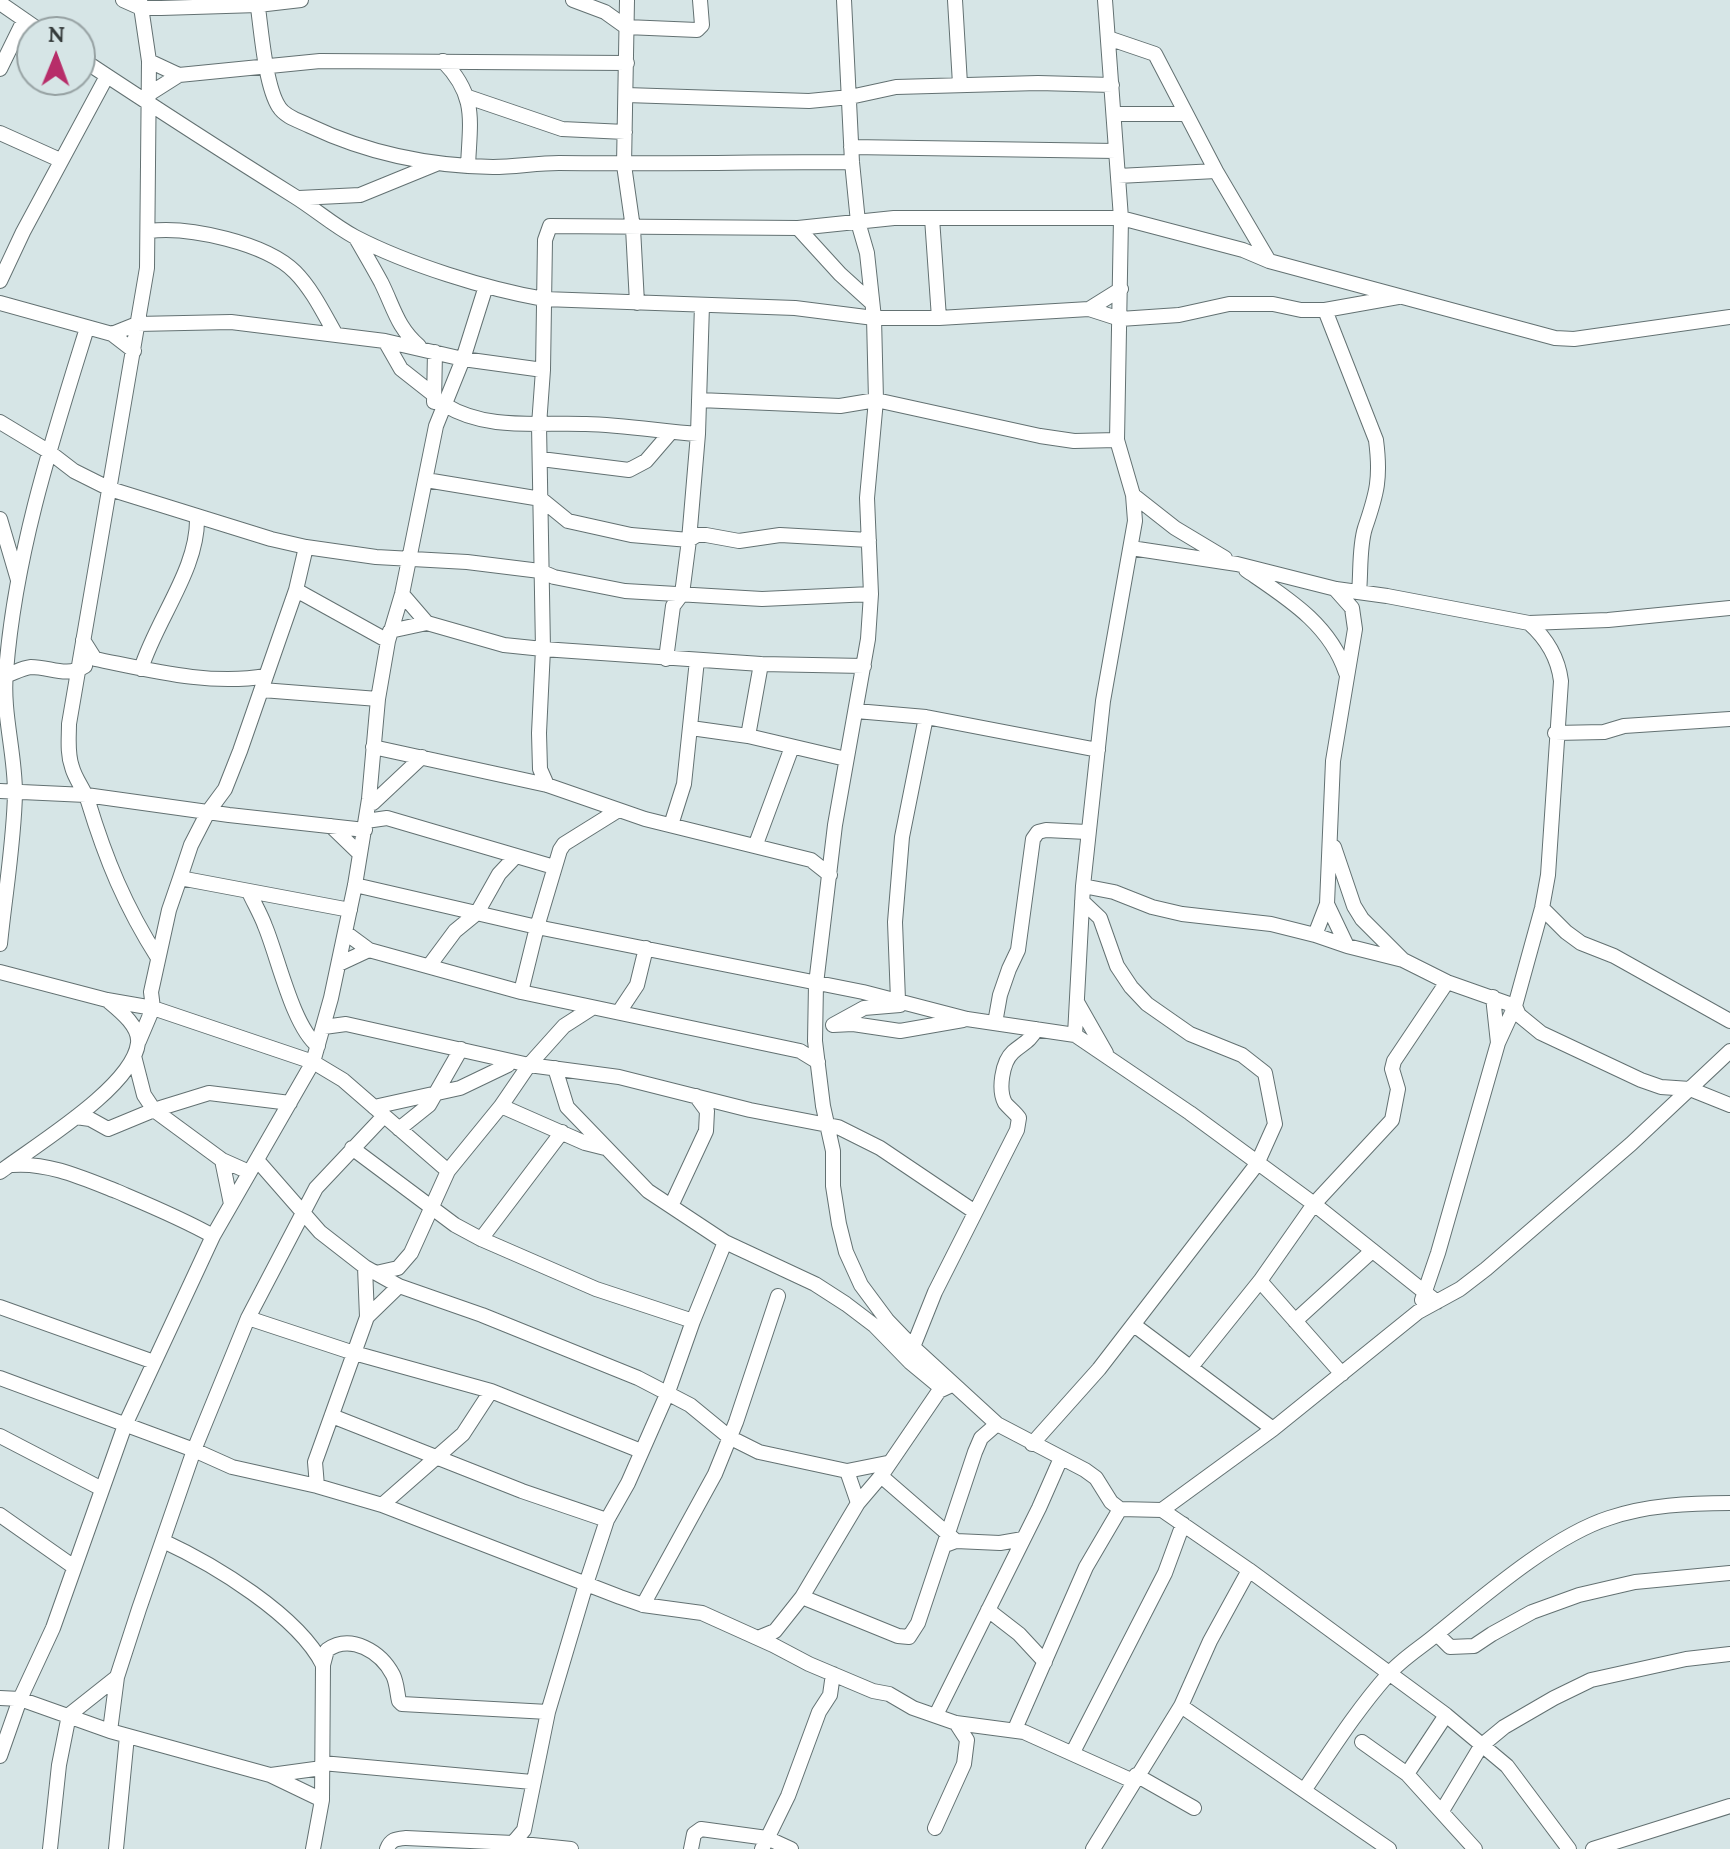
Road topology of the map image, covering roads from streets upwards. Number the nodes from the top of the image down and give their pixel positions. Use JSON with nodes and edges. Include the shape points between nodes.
{"nodes":[{"id":1,"x":123,"y":0,"type":"edge"},
{"id":2,"x":301,"y":0,"type":"edge"},
{"id":3,"x":573,"y":0,"type":"edge"},
{"id":4,"x":627,"y":0,"type":"edge"},
{"id":5,"x":700,"y":0,"type":"edge"},
{"id":6,"x":844,"y":0,"type":"edge"},
{"id":7,"x":955,"y":0,"type":"edge"},
{"id":8,"x":1105,"y":0,"type":"edge"},
{"id":9,"x":257,"y":2,"type":"edge"},
{"id":10,"x":0,"y":3,"type":"edge"},
{"id":11,"x":140,"y":4,"type":"edge"},
{"id":12,"x":18,"y":16,"type":"edge"},
{"id":13,"x":626,"y":27,"type":"junction"},
{"id":14,"x":16,"y":36,"type":"edge"},
{"id":15,"x":1108,"y":38,"type":"junction"},
{"id":16,"x":149,"y":61,"type":"junction"},
{"id":17,"x":443,"y":61,"type":"junction"},
{"id":18,"x":627,"y":63,"type":"junction"},
{"id":19,"x":0,"y":69,"type":"edge"},
{"id":20,"x":96,"y":69,"type":"edge"},
{"id":21,"x":264,"y":71,"type":"junction"},
{"id":22,"x":179,"y":75,"type":"junction"},
{"id":23,"x":107,"y":76,"type":"junction"},
{"id":24,"x":960,"y":84,"type":"junction"},
{"id":25,"x":1112,"y":85,"type":"junction"},
{"id":26,"x":626,"y":95,"type":"junction"},
{"id":27,"x":468,"y":97,"type":"junction"},
{"id":28,"x":850,"y":97,"type":"junction"},
{"id":29,"x":149,"y":99,"type":"junction"},
{"id":30,"x":1114,"y":114,"type":"junction"},
{"id":31,"x":1186,"y":114,"type":"junction"},
{"id":32,"x":625,"y":132,"type":"junction"},
{"id":33,"x":0,"y":133,"type":"edge"},
{"id":34,"x":1116,"y":151,"type":"junction"},
{"id":35,"x":852,"y":154,"type":"junction"},
{"id":36,"x":60,"y":160,"type":"junction"},
{"id":37,"x":438,"y":163,"type":"junction"},
{"id":38,"x":624,"y":165,"type":"junction"},
{"id":39,"x":468,"y":166,"type":"junction"},
{"id":40,"x":1216,"y":171,"type":"junction"},
{"id":41,"x":1118,"y":176,"type":"junction"},
{"id":42,"x":298,"y":198,"type":"junction"},
{"id":43,"x":932,"y":218,"type":"junction"},
{"id":44,"x":1121,"y":218,"type":"junction"},
{"id":45,"x":858,"y":222,"type":"junction"},
{"id":46,"x":633,"y":228,"type":"junction"},
{"id":47,"x":798,"y":228,"type":"junction"},
{"id":48,"x":149,"y":231,"type":"junction"},
{"id":49,"x":356,"y":237,"type":"junction"},
{"id":50,"x":1269,"y":261,"type":"junction"},
{"id":51,"x":0,"y":281,"type":"edge"},
{"id":52,"x":486,"y":286,"type":"junction"},
{"id":53,"x":1121,"y":289,"type":"junction"},
{"id":54,"x":1400,"y":297,"type":"junction"},
{"id":55,"x":544,"y":299,"type":"junction"},
{"id":56,"x":0,"y":303,"type":"edge"},
{"id":57,"x":637,"y":303,"type":"junction"},
{"id":58,"x":702,"y":305,"type":"junction"},
{"id":59,"x":1089,"y":309,"type":"junction"},
{"id":60,"x":873,"y":310,"type":"junction"},
{"id":61,"x":1325,"y":310,"type":"junction"},
{"id":62,"x":1730,"y":317,"type":"edge"},
{"id":63,"x":939,"y":318,"type":"junction"},
{"id":64,"x":1120,"y":319,"type":"junction"},
{"id":65,"x":137,"y":324,"type":"junction"},
{"id":66,"x":87,"y":328,"type":"junction"},
{"id":67,"x":112,"y":334,"type":"junction"},
{"id":68,"x":336,"y":335,"type":"junction"},
{"id":69,"x":385,"y":341,"type":"junction"},
{"id":70,"x":134,"y":351,"type":"junction"},
{"id":71,"x":429,"y":351,"type":"junction"},
{"id":72,"x":463,"y":359,"type":"junction"},
{"id":73,"x":543,"y":370,"type":"junction"},
{"id":74,"x":439,"y":400,"type":"junction"},
{"id":75,"x":699,"y":400,"type":"junction"},
{"id":76,"x":876,"y":400,"type":"junction"},
{"id":77,"x":0,"y":422,"type":"edge"},
{"id":78,"x":539,"y":425,"type":"junction"},
{"id":79,"x":671,"y":432,"type":"junction"},
{"id":80,"x":698,"y":434,"type":"junction"},
{"id":81,"x":1117,"y":440,"type":"junction"},
{"id":82,"x":48,"y":451,"type":"junction"},
{"id":83,"x":541,"y":459,"type":"junction"},
{"id":84,"x":426,"y":480,"type":"junction"},
{"id":85,"x":110,"y":489,"type":"junction"},
{"id":86,"x":1133,"y":495,"type":"junction"},
{"id":87,"x":541,"y":499,"type":"junction"},
{"id":88,"x":197,"y":516,"type":"junction"},
{"id":89,"x":0,"y":519,"type":"edge"},
{"id":90,"x":689,"y":540,"type":"junction"},
{"id":91,"x":869,"y":540,"type":"junction"},
{"id":92,"x":306,"y":547,"type":"junction"},
{"id":93,"x":1131,"y":548,"type":"junction"},
{"id":94,"x":410,"y":559,"type":"junction"},
{"id":95,"x":1237,"y":564,"type":"junction"},
{"id":96,"x":540,"y":571,"type":"junction"},
{"id":97,"x":18,"y":581,"type":"junction"},
{"id":98,"x":1336,"y":589,"type":"junction"},
{"id":99,"x":296,"y":590,"type":"junction"},
{"id":100,"x":1359,"y":592,"type":"junction"},
{"id":101,"x":402,"y":594,"type":"junction"},
{"id":102,"x":682,"y":594,"type":"junction"},
{"id":103,"x":871,"y":594,"type":"junction"},
{"id":104,"x":1730,"y":608,"type":"edge"},
{"id":105,"x":427,"y":623,"type":"junction"},
{"id":106,"x":1529,"y":623,"type":"junction"},
{"id":107,"x":389,"y":636,"type":"junction"},
{"id":108,"x":83,"y":640,"type":"junction"},
{"id":109,"x":543,"y":649,"type":"junction"},
{"id":110,"x":95,"y":659,"type":"junction"},
{"id":111,"x":666,"y":659,"type":"junction"},
{"id":112,"x":697,"y":660,"type":"junction"},
{"id":113,"x":761,"y":664,"type":"junction"},
{"id":114,"x":864,"y":666,"type":"junction"},
{"id":115,"x":141,"y":669,"type":"junction"},
{"id":116,"x":78,"y":670,"type":"junction"},
{"id":117,"x":1346,"y":673,"type":"junction"},
{"id":118,"x":5,"y":676,"type":"junction"},
{"id":119,"x":264,"y":683,"type":"junction"},
{"id":120,"x":2,"y":696,"type":"edge"},
{"id":121,"x":378,"y":699,"type":"junction"},
{"id":122,"x":856,"y":711,"type":"junction"},
{"id":123,"x":926,"y":717,"type":"junction"},
{"id":124,"x":1730,"y":719,"type":"edge"},
{"id":125,"x":5,"y":727,"type":"edge"},
{"id":126,"x":691,"y":728,"type":"junction"},
{"id":127,"x":1555,"y":733,"type":"junction"},
{"id":128,"x":748,"y":736,"type":"junction"},
{"id":129,"x":373,"y":747,"type":"junction"},
{"id":130,"x":792,"y":747,"type":"junction"},
{"id":131,"x":1098,"y":750,"type":"junction"},
{"id":132,"x":422,"y":757,"type":"junction"},
{"id":133,"x":846,"y":759,"type":"junction"},
{"id":134,"x":540,"y":769,"type":"junction"},
{"id":135,"x":530,"y":782,"type":"junction"},
{"id":136,"x":547,"y":785,"type":"junction"},
{"id":137,"x":225,"y":789,"type":"junction"},
{"id":138,"x":7,"y":792,"type":"edge"},
{"id":139,"x":86,"y":795,"type":"junction"},
{"id":140,"x":371,"y":801,"type":"junction"},
{"id":141,"x":617,"y":811,"type":"junction"},
{"id":142,"x":208,"y":812,"type":"junction"},
{"id":143,"x":229,"y":815,"type":"junction"},
{"id":144,"x":387,"y":818,"type":"junction"},
{"id":145,"x":365,"y":825,"type":"junction"},
{"id":146,"x":671,"y":825,"type":"junction"},
{"id":147,"x":330,"y":826,"type":"junction"},
{"id":148,"x":1087,"y":832,"type":"junction"},
{"id":149,"x":1331,"y":839,"type":"junction"},
{"id":150,"x":756,"y":844,"type":"junction"},
{"id":151,"x":360,"y":854,"type":"junction"},
{"id":152,"x":832,"y":856,"type":"junction"},
{"id":153,"x":515,"y":857,"type":"junction"},
{"id":154,"x":811,"y":860,"type":"junction"},
{"id":155,"x":554,"y":867,"type":"junction"},
{"id":156,"x":830,"y":875,"type":"junction"},
{"id":157,"x":180,"y":878,"type":"junction"},
{"id":158,"x":355,"y":885,"type":"junction"},
{"id":159,"x":249,"y":892,"type":"junction"},
{"id":160,"x":1082,"y":894,"type":"junction"},
{"id":161,"x":1327,"y":904,"type":"junction"},
{"id":162,"x":1542,"y":908,"type":"junction"},
{"id":163,"x":350,"y":910,"type":"junction"},
{"id":164,"x":477,"y":913,"type":"junction"},
{"id":165,"x":537,"y":927,"type":"junction"},
{"id":166,"x":346,"y":933,"type":"junction"},
{"id":167,"x":1315,"y":935,"type":"junction"},
{"id":168,"x":0,"y":944,"type":"edge"},
{"id":169,"x":1347,"y":946,"type":"junction"},
{"id":170,"x":646,"y":948,"type":"junction"},
{"id":171,"x":369,"y":950,"type":"junction"},
{"id":172,"x":158,"y":958,"type":"junction"},
{"id":173,"x":1403,"y":960,"type":"junction"},
{"id":174,"x":339,"y":964,"type":"junction"},
{"id":175,"x":429,"y":966,"type":"junction"},
{"id":176,"x":0,"y":972,"type":"edge"},
{"id":177,"x":1447,"y":982,"type":"junction"},
{"id":178,"x":816,"y":984,"type":"junction"},
{"id":179,"x":151,"y":992,"type":"junction"},
{"id":180,"x":521,"y":992,"type":"junction"},
{"id":181,"x":1493,"y":997,"type":"junction"},
{"id":182,"x":331,"y":998,"type":"junction"},
{"id":183,"x":107,"y":1000,"type":"junction"},
{"id":184,"x":903,"y":1002,"type":"junction"},
{"id":185,"x":1077,"y":1002,"type":"junction"},
{"id":186,"x":137,"y":1005,"type":"junction"},
{"id":187,"x":1515,"y":1006,"type":"junction"},
{"id":188,"x":153,"y":1008,"type":"junction"},
{"id":189,"x":592,"y":1008,"type":"junction"},
{"id":190,"x":619,"y":1012,"type":"junction"},
{"id":191,"x":967,"y":1019,"type":"junction"},
{"id":192,"x":1730,"y":1021,"type":"edge"},
{"id":193,"x":995,"y":1023,"type":"junction"},
{"id":194,"x":346,"y":1024,"type":"junction"},
{"id":195,"x":833,"y":1025,"type":"junction"},
{"id":196,"x":324,"y":1027,"type":"junction"},
{"id":197,"x":1036,"y":1029,"type":"junction"},
{"id":198,"x":1075,"y":1035,"type":"junction"},
{"id":199,"x":139,"y":1041,"type":"junction"},
{"id":200,"x":815,"y":1041,"type":"junction"},
{"id":201,"x":1498,"y":1043,"type":"junction"},
{"id":202,"x":318,"y":1046,"type":"junction"},
{"id":203,"x":461,"y":1049,"type":"junction"},
{"id":204,"x":800,"y":1051,"type":"junction"},
{"id":205,"x":1730,"y":1051,"type":"edge"},
{"id":206,"x":134,"y":1056,"type":"junction"},
{"id":207,"x":1108,"y":1057,"type":"junction"},
{"id":208,"x":313,"y":1062,"type":"junction"},
{"id":209,"x":818,"y":1062,"type":"junction"},
{"id":210,"x":507,"y":1063,"type":"junction"},
{"id":211,"x":529,"y":1065,"type":"junction"},
{"id":212,"x":555,"y":1068,"type":"junction"},
{"id":213,"x":119,"y":1078,"type":"junction"},
{"id":214,"x":513,"y":1086,"type":"junction"},
{"id":215,"x":1690,"y":1089,"type":"junction"},
{"id":216,"x":435,"y":1094,"type":"junction"},
{"id":217,"x":144,"y":1095,"type":"junction"},
{"id":218,"x":696,"y":1096,"type":"junction"},
{"id":219,"x":290,"y":1103,"type":"junction"},
{"id":220,"x":1730,"y":1105,"type":"edge"},
{"id":221,"x":501,"y":1106,"type":"junction"},
{"id":222,"x":823,"y":1106,"type":"junction"},
{"id":223,"x":154,"y":1110,"type":"junction"},
{"id":224,"x":379,"y":1112,"type":"junction"},
{"id":225,"x":76,"y":1117,"type":"junction"},
{"id":226,"x":806,"y":1119,"type":"junction"},
{"id":227,"x":826,"y":1123,"type":"junction"},
{"id":228,"x":399,"y":1129,"type":"junction"},
{"id":229,"x":562,"y":1132,"type":"junction"},
{"id":230,"x":352,"y":1148,"type":"junction"},
{"id":231,"x":605,"y":1148,"type":"junction"},
{"id":232,"x":222,"y":1160,"type":"junction"},
{"id":233,"x":1257,"y":1164,"type":"junction"},
{"id":234,"x":253,"y":1166,"type":"junction"},
{"id":235,"x":4,"y":1169,"type":"edge"},
{"id":236,"x":448,"y":1171,"type":"junction"},
{"id":237,"x":231,"y":1204,"type":"junction"},
{"id":238,"x":1314,"y":1204,"type":"junction"},
{"id":239,"x":432,"y":1206,"type":"junction"},
{"id":240,"x":671,"y":1206,"type":"junction"},
{"id":241,"x":301,"y":1212,"type":"junction"},
{"id":242,"x":975,"y":1212,"type":"junction"},
{"id":243,"x":213,"y":1236,"type":"junction"},
{"id":244,"x":481,"y":1239,"type":"junction"},
{"id":245,"x":725,"y":1242,"type":"junction"},
{"id":246,"x":1372,"y":1251,"type":"junction"},
{"id":247,"x":398,"y":1268,"type":"junction"},
{"id":248,"x":370,"y":1270,"type":"junction"},
{"id":249,"x":1260,"y":1281,"type":"junction"},
{"id":250,"x":398,"y":1285,"type":"junction"},
{"id":251,"x":778,"y":1296,"type":"dead end"},
{"id":252,"x":1431,"y":1297,"type":"junction"},
{"id":253,"x":0,"y":1307,"type":"edge"},
{"id":254,"x":367,"y":1317,"type":"junction"},
{"id":255,"x":248,"y":1318,"type":"junction"},
{"id":256,"x":693,"y":1321,"type":"junction"},
{"id":257,"x":1295,"y":1321,"type":"junction"},
{"id":258,"x":1134,"y":1325,"type":"junction"},
{"id":259,"x":913,"y":1347,"type":"junction"},
{"id":260,"x":354,"y":1353,"type":"junction"},
{"id":261,"x":154,"y":1362,"type":"junction"},
{"id":262,"x":1191,"y":1367,"type":"junction"},
{"id":263,"x":1342,"y":1374,"type":"junction"},
{"id":264,"x":0,"y":1378,"type":"edge"},
{"id":265,"x":942,"y":1383,"type":"junction"},
{"id":266,"x":491,"y":1391,"type":"junction"},
{"id":267,"x":668,"y":1392,"type":"junction"},
{"id":268,"x":332,"y":1416,"type":"junction"},
{"id":269,"x":997,"y":1424,"type":"junction"},
{"id":270,"x":125,"y":1425,"type":"junction"},
{"id":271,"x":1273,"y":1429,"type":"junction"},
{"id":272,"x":724,"y":1432,"type":"junction"},
{"id":273,"x":0,"y":1436,"type":"edge"},
{"id":274,"x":1032,"y":1444,"type":"junction"},
{"id":275,"x":194,"y":1450,"type":"junction"},
{"id":276,"x":641,"y":1451,"type":"junction"},
{"id":277,"x":438,"y":1458,"type":"junction"},
{"id":278,"x":1061,"y":1458,"type":"junction"},
{"id":279,"x":315,"y":1462,"type":"junction"},
{"id":280,"x":884,"y":1469,"type":"junction"},
{"id":281,"x":847,"y":1471,"type":"junction"},
{"id":282,"x":296,"y":1481,"type":"junction"},
{"id":283,"x":317,"y":1486,"type":"junction"},
{"id":284,"x":102,"y":1489,"type":"junction"},
{"id":285,"x":858,"y":1503,"type":"junction"},
{"id":286,"x":1730,"y":1503,"type":"edge"},
{"id":287,"x":382,"y":1505,"type":"junction"},
{"id":288,"x":1120,"y":1509,"type":"junction"},
{"id":289,"x":1162,"y":1510,"type":"junction"},
{"id":290,"x":0,"y":1515,"type":"edge"},
{"id":291,"x":607,"y":1520,"type":"junction"},
{"id":292,"x":1183,"y":1524,"type":"junction"},
{"id":293,"x":1023,"y":1539,"type":"junction"},
{"id":294,"x":949,"y":1540,"type":"junction"},
{"id":295,"x":163,"y":1541,"type":"junction"},
{"id":296,"x":1000,"y":1543,"type":"junction"},
{"id":297,"x":84,"y":1544,"type":"junction"},
{"id":298,"x":53,"y":1554,"type":"junction"},
{"id":299,"x":1014,"y":1558,"type":"junction"},
{"id":300,"x":74,"y":1567,"type":"junction"},
{"id":301,"x":1249,"y":1570,"type":"junction"},
{"id":302,"x":1730,"y":1573,"type":"edge"},
{"id":303,"x":586,"y":1584,"type":"junction"},
{"id":304,"x":802,"y":1597,"type":"junction"},
{"id":305,"x":643,"y":1605,"type":"junction"},
{"id":306,"x":988,"y":1610,"type":"junction"},
{"id":307,"x":1437,"y":1634,"type":"junction"},
{"id":308,"x":774,"y":1638,"type":"junction"},
{"id":309,"x":1730,"y":1654,"type":"edge"},
{"id":310,"x":1045,"y":1662,"type":"junction"},
{"id":311,"x":323,"y":1665,"type":"junction"},
{"id":312,"x":1389,"y":1673,"type":"junction"},
{"id":313,"x":833,"y":1674,"type":"junction"},
{"id":314,"x":117,"y":1677,"type":"junction"},
{"id":315,"x":20,"y":1699,"type":"junction"},
{"id":316,"x":0,"y":1700,"type":"edge"},
{"id":317,"x":1181,"y":1706,"type":"junction"},
{"id":318,"x":548,"y":1712,"type":"junction"},
{"id":319,"x":69,"y":1715,"type":"junction"},
{"id":320,"x":936,"y":1715,"type":"junction"},
{"id":321,"x":1446,"y":1715,"type":"junction"},
{"id":322,"x":1353,"y":1718,"type":"junction"},
{"id":323,"x":13,"y":1720,"type":"junction"},
{"id":324,"x":956,"y":1723,"type":"junction"},
{"id":325,"x":980,"y":1727,"type":"junction"},
{"id":326,"x":1015,"y":1729,"type":"junction"},
{"id":327,"x":110,"y":1731,"type":"junction"},
{"id":328,"x":127,"y":1736,"type":"junction"},
{"id":329,"x":967,"y":1740,"type":"junction"},
{"id":330,"x":1338,"y":1741,"type":"junction"},
{"id":331,"x":323,"y":1742,"type":"junction"},
{"id":332,"x":1362,"y":1742,"type":"junction"},
{"id":333,"x":1481,"y":1746,"type":"junction"},
{"id":334,"x":1073,"y":1752,"type":"junction"},
{"id":335,"x":0,"y":1756,"type":"edge"},
{"id":336,"x":347,"y":1764,"type":"junction"},
{"id":337,"x":322,"y":1766,"type":"junction"},
{"id":338,"x":1407,"y":1774,"type":"junction"},
{"id":339,"x":270,"y":1775,"type":"junction"},
{"id":340,"x":1135,"y":1778,"type":"junction"},
{"id":341,"x":532,"y":1782,"type":"junction"},
{"id":342,"x":1305,"y":1789,"type":"junction"},
{"id":343,"x":322,"y":1800,"type":"junction"},
{"id":344,"x":1730,"y":1806,"type":"edge"},
{"id":345,"x":1194,"y":1808,"type":"dead end"},
{"id":346,"x":1442,"y":1811,"type":"junction"},
{"id":347,"x":935,"y":1828,"type":"dead end"},
{"id":348,"x":524,"y":1830,"type":"junction"},
{"id":349,"x":513,"y":1843,"type":"junction"},
{"id":350,"x":765,"y":1843,"type":"edge"},
{"id":351,"x":529,"y":1844,"type":"junction"},
{"id":352,"x":492,"y":1845,"type":"edge"},
{"id":353,"x":50,"y":1849,"type":"edge"},
{"id":354,"x":116,"y":1849,"type":"edge"},
{"id":355,"x":313,"y":1849,"type":"edge"},
{"id":356,"x":387,"y":1849,"type":"edge"},
{"id":357,"x":571,"y":1849,"type":"edge"},
{"id":358,"x":691,"y":1849,"type":"edge"},
{"id":359,"x":791,"y":1849,"type":"edge"},
{"id":360,"x":1093,"y":1849,"type":"edge"},
{"id":361,"x":1389,"y":1849,"type":"edge"},
{"id":362,"x":1475,"y":1849,"type":"edge"},
{"id":363,"x":1569,"y":1849,"type":"edge"},
{"id":364,"x":1593,"y":1849,"type":"edge"}],
"edges":[{"from":1,"to":11,"type":"street"},
{"from":2,"to":9,"type":"street"},
{"from":3,"to":13,"type":"street"},
{"from":4,"to":13,"type":"street"},
{"from":5,"to":13,"type":"street","via":[[699,29]]},
{"from":6,"to":28,"type":"street"},
{"from":7,"to":24,"type":"street"},
{"from":8,"to":15,"type":"street"},
{"from":9,"to":11,"type":"street"},
{"from":9,"to":21,"type":"street"},
{"from":10,"to":12,"type":"street"},
{"from":11,"to":16,"type":"street"},
{"from":13,"to":18,"type":"street"},
{"from":14,"to":19,"type":"street"},
{"from":15,"to":25,"type":"street"},
{"from":15,"to":31,"type":"street","via":[[1155,54]]},
{"from":16,"to":22,"type":"street"},
{"from":16,"to":29,"type":"street"},
{"from":17,"to":18,"type":"street"},
{"from":17,"to":21,"type":"street","via":[[332,61]]},
{"from":17,"to":27,"type":"street"},
{"from":18,"to":26,"type":"street"},
{"from":20,"to":23,"type":"street"},
{"from":21,"to":22,"type":"street"},
{"from":21,"to":37,"type":"street","via":[[278,107],[291,117],[373,151]]},
{"from":22,"to":29,"type":"street"},
{"from":23,"to":29,"type":"street"},
{"from":23,"to":36,"type":"street"},
{"from":24,"to":25,"type":"street"},
{"from":24,"to":28,"type":"street","via":[[896,87]]},
{"from":25,"to":30,"type":"street"},
{"from":26,"to":28,"type":"street","via":[[809,101]]},
{"from":26,"to":32,"type":"street"},
{"from":27,"to":32,"type":"street","via":[[562,129]]},
{"from":27,"to":39,"type":"street"},
{"from":28,"to":35,"type":"street"},
{"from":29,"to":42,"type":"street","via":[[205,142]]},
{"from":29,"to":48,"type":"street"},
{"from":30,"to":31,"type":"street"},
{"from":30,"to":34,"type":"street"},
{"from":31,"to":40,"type":"street"},
{"from":32,"to":38,"type":"street"},
{"from":33,"to":36,"type":"street"},
{"from":34,"to":35,"type":"street"},
{"from":34,"to":41,"type":"street"},
{"from":35,"to":38,"type":"street"},
{"from":35,"to":45,"type":"street"},
{"from":36,"to":51,"type":"street"},
{"from":37,"to":39,"type":"street"},
{"from":37,"to":42,"type":"street","via":[[360,195]]},
{"from":38,"to":39,"type":"street"},
{"from":38,"to":46,"type":"street"},
{"from":40,"to":41,"type":"street"},
{"from":40,"to":50,"type":"street"},
{"from":41,"to":44,"type":"street"},
{"from":42,"to":49,"type":"street"},
{"from":43,"to":44,"type":"street"},
{"from":43,"to":45,"type":"street"},
{"from":43,"to":63,"type":"street"},
{"from":44,"to":50,"type":"street"},
{"from":44,"to":53,"type":"street"},
{"from":45,"to":47,"type":"street"},
{"from":45,"to":60,"type":"street"},
{"from":46,"to":47,"type":"street"},
{"from":46,"to":55,"type":"street","via":[[550,226]]},
{"from":46,"to":57,"type":"street"},
{"from":47,"to":60,"type":"street"},
{"from":48,"to":65,"type":"street"},
{"from":48,"to":68,"type":"street","via":[[190,230],[270,253],[297,274]]},
{"from":49,"to":52,"type":"street"},
{"from":49,"to":71,"type":"street","via":[[405,334]]},
{"from":50,"to":54,"type":"street"},
{"from":52,"to":55,"type":"street"},
{"from":52,"to":72,"type":"street"},
{"from":53,"to":59,"type":"street"},
{"from":53,"to":64,"type":"street"},
{"from":54,"to":61,"type":"street"},
{"from":54,"to":62,"type":"street","via":[[1565,339]]},
{"from":55,"to":57,"type":"street"},
{"from":55,"to":73,"type":"street"},
{"from":56,"to":66,"type":"street"},
{"from":57,"to":58,"type":"street"},
{"from":58,"to":60,"type":"street"},
{"from":58,"to":75,"type":"street"},
{"from":59,"to":63,"type":"street"},
{"from":59,"to":64,"type":"street"},
{"from":60,"to":63,"type":"street"},
{"from":60,"to":76,"type":"street"},
{"from":61,"to":64,"type":"street","via":[[1229,304],[1179,315]]},
{"from":61,"to":100,"type":"street","via":[[1376,440],[1379,463],[1374,505],[1364,530]]},
{"from":64,"to":81,"type":"street"},
{"from":65,"to":67,"type":"street"},
{"from":65,"to":68,"type":"street","via":[[231,322]]},
{"from":65,"to":70,"type":"street"},
{"from":66,"to":67,"type":"street"},
{"from":66,"to":82,"type":"street"},
{"from":67,"to":70,"type":"street"},
{"from":68,"to":69,"type":"street"},
{"from":69,"to":71,"type":"street"},
{"from":69,"to":74,"type":"street","via":[[401,369]]},
{"from":70,"to":85,"type":"street"},
{"from":71,"to":72,"type":"street"},
{"from":71,"to":74,"type":"street"},
{"from":72,"to":73,"type":"street"},
{"from":72,"to":74,"type":"street"},
{"from":73,"to":78,"type":"street"},
{"from":74,"to":78,"type":"street","via":[[458,413]]},
{"from":74,"to":84,"type":"street"},
{"from":75,"to":76,"type":"street","via":[[840,406]]},
{"from":75,"to":80,"type":"street"},
{"from":76,"to":81,"type":"street","via":[[1040,436]]},
{"from":76,"to":91,"type":"street","via":[[867,498]]},
{"from":77,"to":82,"type":"street"},
{"from":78,"to":79,"type":"street"},
{"from":78,"to":83,"type":"street"},
{"from":79,"to":80,"type":"street"},
{"from":79,"to":83,"type":"street","via":[[646,461],[629,470]]},
{"from":80,"to":90,"type":"street"},
{"from":81,"to":86,"type":"street"},
{"from":82,"to":85,"type":"street"},
{"from":82,"to":97,"type":"street"},
{"from":83,"to":87,"type":"street"},
{"from":84,"to":87,"type":"street"},
{"from":84,"to":94,"type":"street"},
{"from":85,"to":88,"type":"street"},
{"from":85,"to":108,"type":"street"},
{"from":86,"to":93,"type":"street"},
{"from":86,"to":95,"type":"street","via":[[1175,528]]},
{"from":87,"to":90,"type":"street","via":[[568,521],[631,535]]},
{"from":87,"to":96,"type":"street"},
{"from":88,"to":92,"type":"street"},
{"from":88,"to":115,"type":"street","via":[[189,564]]},
{"from":89,"to":97,"type":"street"},
{"from":90,"to":91,"type":"street","via":[[697,535],[739,541],[780,535]]},
{"from":90,"to":102,"type":"street"},
{"from":91,"to":103,"type":"street"},
{"from":92,"to":94,"type":"street"},
{"from":92,"to":99,"type":"street"},
{"from":93,"to":95,"type":"street"},
{"from":93,"to":131,"type":"street"},
{"from":94,"to":96,"type":"street"},
{"from":94,"to":101,"type":"street"},
{"from":95,"to":98,"type":"street"},
{"from":95,"to":117,"type":"street","via":[[1323,629]]},
{"from":96,"to":102,"type":"street","via":[[625,591]]},
{"from":96,"to":109,"type":"street"},
{"from":97,"to":118,"type":"street"},
{"from":98,"to":100,"type":"street"},
{"from":98,"to":117,"type":"street","via":[[1355,618]]},
{"from":99,"to":107,"type":"street"},
{"from":99,"to":119,"type":"street"},
{"from":100,"to":106,"type":"street"},
{"from":101,"to":105,"type":"street"},
{"from":101,"to":107,"type":"street"},
{"from":102,"to":103,"type":"street","via":[[762,599]]},
{"from":102,"to":111,"type":"street","via":[[673,606]]},
{"from":103,"to":114,"type":"street"},
{"from":104,"to":106,"type":"street"},
{"from":105,"to":107,"type":"street"},
{"from":105,"to":109,"type":"street","via":[[504,645]]},
{"from":106,"to":127,"type":"street","via":[[1542,635],[1559,669]]},
{"from":107,"to":121,"type":"street"},
{"from":108,"to":110,"type":"street"},
{"from":108,"to":116,"type":"street"},
{"from":109,"to":111,"type":"street"},
{"from":109,"to":134,"type":"street"},
{"from":110,"to":115,"type":"street"},
{"from":110,"to":116,"type":"street"},
{"from":111,"to":112,"type":"street"},
{"from":112,"to":113,"type":"street"},
{"from":112,"to":126,"type":"street"},
{"from":113,"to":114,"type":"street"},
{"from":113,"to":128,"type":"street"},
{"from":114,"to":122,"type":"street"},
{"from":115,"to":119,"type":"street"},
{"from":116,"to":118,"type":"street","via":[[31,667]]},
{"from":116,"to":139,"type":"street","via":[[69,752]]},
{"from":117,"to":149,"type":"street","via":[[1333,761]]},
{"from":118,"to":120,"type":"street"},
{"from":119,"to":121,"type":"street"},
{"from":119,"to":137,"type":"street"},
{"from":120,"to":125,"type":"street"},
{"from":121,"to":129,"type":"street"},
{"from":122,"to":123,"type":"street"},
{"from":122,"to":133,"type":"street"},
{"from":123,"to":131,"type":"street"},
{"from":123,"to":184,"type":"street","via":[[902,837],[895,922]]},
{"from":124,"to":127,"type":"street"},
{"from":125,"to":138,"type":"street"},
{"from":126,"to":128,"type":"street"},
{"from":126,"to":146,"type":"street","via":[[684,784]]},
{"from":127,"to":162,"type":"street"},
{"from":128,"to":130,"type":"street"},
{"from":129,"to":132,"type":"street"},
{"from":129,"to":140,"type":"street"},
{"from":130,"to":133,"type":"street"},
{"from":130,"to":150,"type":"street"},
{"from":131,"to":148,"type":"street"},
{"from":132,"to":135,"type":"street"},
{"from":132,"to":140,"type":"street"},
{"from":133,"to":152,"type":"street"},
{"from":134,"to":135,"type":"street"},
{"from":134,"to":136,"type":"street"},
{"from":135,"to":136,"type":"street"},
{"from":136,"to":141,"type":"street"},
{"from":137,"to":142,"type":"street"},
{"from":137,"to":143,"type":"street"},
{"from":138,"to":139,"type":"street"},
{"from":138,"to":168,"type":"street"},
{"from":139,"to":142,"type":"street"},
{"from":139,"to":172,"type":"street","via":[[104,854]]},
{"from":140,"to":144,"type":"street"},
{"from":140,"to":145,"type":"street"},
{"from":141,"to":146,"type":"street"},
{"from":141,"to":155,"type":"street","via":[[564,844]]},
{"from":142,"to":143,"type":"street"},
{"from":142,"to":157,"type":"street"},
{"from":143,"to":147,"type":"street"},
{"from":144,"to":145,"type":"street"},
{"from":144,"to":153,"type":"street"},
{"from":145,"to":147,"type":"street"},
{"from":145,"to":151,"type":"street"},
{"from":146,"to":150,"type":"street"},
{"from":147,"to":151,"type":"street"},
{"from":148,"to":160,"type":"street"},
{"from":148,"to":193,"type":"street","via":[[1046,830],[1033,839],[1018,950]]},
{"from":149,"to":161,"type":"street"},
{"from":149,"to":173,"type":"street","via":[[1354,906]]},
{"from":150,"to":154,"type":"street"},
{"from":151,"to":158,"type":"street"},
{"from":152,"to":154,"type":"street"},
{"from":152,"to":156,"type":"street"},
{"from":153,"to":155,"type":"street"},
{"from":153,"to":164,"type":"street"},
{"from":154,"to":156,"type":"street"},
{"from":155,"to":165,"type":"street"},
{"from":156,"to":178,"type":"street"},
{"from":157,"to":159,"type":"street"},
{"from":157,"to":172,"type":"street"},
{"from":158,"to":163,"type":"street"},
{"from":158,"to":164,"type":"street"},
{"from":159,"to":163,"type":"street"},
{"from":159,"to":202,"type":"street","via":[[307,1036]]},
{"from":160,"to":167,"type":"street","via":[[1114,892],[1182,914],[1271,924]]},
{"from":160,"to":185,"type":"street"},
{"from":160,"to":233,"type":"street","via":[[1100,918],[1117,966],[1147,1004],[1190,1034],[1242,1055],[1265,1073],[1275,1124]]},
{"from":161,"to":167,"type":"street"},
{"from":161,"to":169,"type":"street"},
{"from":162,"to":187,"type":"street"},
{"from":162,"to":192,"type":"street","via":[[1581,943]]},
{"from":163,"to":166,"type":"street"},
{"from":164,"to":165,"type":"street"},
{"from":164,"to":175,"type":"street","via":[[455,931]]},
{"from":165,"to":170,"type":"street"},
{"from":165,"to":180,"type":"street"},
{"from":166,"to":171,"type":"street"},
{"from":166,"to":174,"type":"street"},
{"from":167,"to":169,"type":"street"},
{"from":169,"to":173,"type":"street"},
{"from":170,"to":178,"type":"street"},
{"from":170,"to":190,"type":"street","via":[[637,985]]},
{"from":171,"to":174,"type":"street"},
{"from":171,"to":175,"type":"street"},
{"from":172,"to":179,"type":"street"},
{"from":173,"to":177,"type":"street"},
{"from":174,"to":182,"type":"street"},
{"from":175,"to":180,"type":"street"},
{"from":176,"to":183,"type":"street"},
{"from":177,"to":181,"type":"street"},
{"from":177,"to":238,"type":"street","via":[[1394,1061],[1398,1089],[1392,1120]]},
{"from":178,"to":184,"type":"street"},
{"from":178,"to":200,"type":"street"},
{"from":179,"to":186,"type":"street"},
{"from":179,"to":188,"type":"street"},
{"from":180,"to":189,"type":"street"},
{"from":181,"to":187,"type":"street"},
{"from":181,"to":201,"type":"street"},
{"from":182,"to":194,"type":"street"},
{"from":182,"to":196,"type":"street"},
{"from":183,"to":186,"type":"street"},
{"from":183,"to":199,"type":"street","via":[[127,1018]]},
{"from":184,"to":191,"type":"street"},
{"from":184,"to":195,"type":"street","via":[[864,1008]]},
{"from":185,"to":198,"type":"street"},
{"from":185,"to":207,"type":"street"},
{"from":186,"to":188,"type":"street"},
{"from":187,"to":201,"type":"street"},
{"from":187,"to":215,"type":"street","via":[[1541,1033],[1641,1080]]},
{"from":188,"to":199,"type":"street"},
{"from":188,"to":208,"type":"street"},
{"from":189,"to":190,"type":"street"},
{"from":189,"to":211,"type":"street","via":[[564,1026]]},
{"from":190,"to":204,"type":"street"},
{"from":191,"to":193,"type":"street"},
{"from":191,"to":195,"type":"street","via":[[900,1031]]},
{"from":193,"to":197,"type":"street"},
{"from":194,"to":196,"type":"street"},
{"from":194,"to":203,"type":"street"},
{"from":195,"to":200,"type":"street"},
{"from":196,"to":202,"type":"street"},
{"from":197,"to":198,"type":"street"},
{"from":197,"to":242,"type":"street","via":[[1006,1059],[1003,1093],[1019,1124]]},
{"from":198,"to":207,"type":"street"},
{"from":199,"to":206,"type":"street"},
{"from":200,"to":204,"type":"street"},
{"from":200,"to":209,"type":"street"},
{"from":201,"to":252,"type":"street"},
{"from":202,"to":208,"type":"street"},
{"from":203,"to":210,"type":"street"},
{"from":203,"to":216,"type":"street"},
{"from":204,"to":209,"type":"street"},
{"from":205,"to":215,"type":"street"},
{"from":206,"to":213,"type":"street"},
{"from":206,"to":217,"type":"street"},
{"from":207,"to":233,"type":"street"},
{"from":208,"to":219,"type":"street"},
{"from":208,"to":224,"type":"street"},
{"from":209,"to":222,"type":"street"},
{"from":210,"to":211,"type":"street"},
{"from":210,"to":214,"type":"street"},
{"from":210,"to":216,"type":"street","via":[[460,1088]]},
{"from":211,"to":212,"type":"street"},
{"from":211,"to":214,"type":"street"},
{"from":212,"to":218,"type":"street"},
{"from":212,"to":231,"type":"street","via":[[567,1107]]},
{"from":213,"to":217,"type":"street"},
{"from":213,"to":225,"type":"street"},
{"from":214,"to":221,"type":"street"},
{"from":215,"to":220,"type":"street"},
{"from":215,"to":252,"type":"street","via":[[1486,1269]]},
{"from":216,"to":224,"type":"street"},
{"from":216,"to":228,"type":"street","via":[[423,1112]]},
{"from":217,"to":223,"type":"street"},
{"from":218,"to":226,"type":"street"},
{"from":218,"to":240,"type":"street","via":[[707,1111],[706,1131]]},
{"from":219,"to":223,"type":"street","via":[[209,1093]]},
{"from":219,"to":234,"type":"street"},
{"from":221,"to":229,"type":"street"},
{"from":221,"to":236,"type":"street"},
{"from":222,"to":226,"type":"street"},
{"from":222,"to":227,"type":"street"},
{"from":223,"to":225,"type":"street","via":[[108,1129]]},
{"from":223,"to":232,"type":"street"},
{"from":224,"to":228,"type":"street"},
{"from":224,"to":230,"type":"street"},
{"from":225,"to":235,"type":"street"},
{"from":226,"to":227,"type":"street"},
{"from":227,"to":242,"type":"street","via":[[860,1136]]},
{"from":227,"to":259,"type":"street","via":[[846,1252],[861,1285]]},
{"from":228,"to":236,"type":"street"},
{"from":229,"to":231,"type":"street"},
{"from":229,"to":244,"type":"street"},
{"from":230,"to":239,"type":"street"},
{"from":230,"to":241,"type":"street"},
{"from":231,"to":240,"type":"street"},
{"from":232,"to":234,"type":"street"},
{"from":232,"to":237,"type":"street"},
{"from":233,"to":238,"type":"street"},
{"from":233,"to":258,"type":"street"},
{"from":234,"to":237,"type":"street"},
{"from":234,"to":241,"type":"street"},
{"from":235,"to":243,"type":"street","via":[[44,1166],[178,1216]]},
{"from":236,"to":239,"type":"street"},
{"from":237,"to":243,"type":"street"},
{"from":238,"to":246,"type":"street"},
{"from":238,"to":249,"type":"street"},
{"from":239,"to":244,"type":"street"},
{"from":239,"to":247,"type":"street","via":[[411,1253]]},
{"from":240,"to":245,"type":"street"},
{"from":241,"to":248,"type":"street"},
{"from":241,"to":255,"type":"street"},
{"from":242,"to":259,"type":"street"},
{"from":243,"to":261,"type":"street"},
{"from":244,"to":256,"type":"street","via":[[596,1289]]},
{"from":245,"to":256,"type":"street"},
{"from":245,"to":265,"type":"street","via":[[815,1284]]},
{"from":246,"to":252,"type":"street"},
{"from":246,"to":257,"type":"street"},
{"from":247,"to":248,"type":"street"},
{"from":247,"to":250,"type":"street"},
{"from":248,"to":250,"type":"street"},
{"from":248,"to":254,"type":"street"},
{"from":249,"to":257,"type":"street"},
{"from":249,"to":262,"type":"street"},
{"from":250,"to":254,"type":"street"},
{"from":250,"to":267,"type":"street"},
{"from":251,"to":272,"type":"street","via":[[736,1422]]},
{"from":252,"to":263,"type":"street"},
{"from":253,"to":261,"type":"street"},
{"from":254,"to":260,"type":"street"},
{"from":255,"to":260,"type":"street"},
{"from":255,"to":275,"type":"street"},
{"from":256,"to":267,"type":"street"},
{"from":257,"to":263,"type":"street"},
{"from":258,"to":262,"type":"street"},
{"from":258,"to":274,"type":"street"},
{"from":259,"to":265,"type":"street"},
{"from":260,"to":266,"type":"street"},
{"from":260,"to":268,"type":"street"},
{"from":261,"to":270,"type":"street"},
{"from":262,"to":271,"type":"street"},
{"from":263,"to":271,"type":"street"},
{"from":264,"to":270,"type":"street"},
{"from":265,"to":269,"type":"street"},
{"from":265,"to":280,"type":"street"},
{"from":266,"to":276,"type":"street"},
{"from":266,"to":277,"type":"street","via":[[463,1434]]},
{"from":267,"to":272,"type":"street"},
{"from":267,"to":276,"type":"street"},
{"from":268,"to":277,"type":"street"},
{"from":268,"to":279,"type":"street"},
{"from":269,"to":274,"type":"street"},
{"from":269,"to":294,"type":"street","via":[[975,1452]]},
{"from":270,"to":275,"type":"street"},
{"from":270,"to":284,"type":"street"},
{"from":271,"to":289,"type":"street"},
{"from":272,"to":281,"type":"street","via":[[759,1452]]},
{"from":272,"to":305,"type":"street","via":[[715,1474]]},
{"from":273,"to":284,"type":"street"},
{"from":274,"to":278,"type":"street"},
{"from":275,"to":282,"type":"street","via":[[232,1467]]},
{"from":275,"to":295,"type":"street"},
{"from":276,"to":291,"type":"street"},
{"from":277,"to":287,"type":"street"},
{"from":277,"to":291,"type":"street"},
{"from":278,"to":288,"type":"street","via":[[1096,1478]]},
{"from":278,"to":293,"type":"street"},
{"from":279,"to":282,"type":"street"},
{"from":279,"to":283,"type":"street"},
{"from":280,"to":281,"type":"street"},
{"from":280,"to":285,"type":"street"},
{"from":280,"to":294,"type":"street"},
{"from":281,"to":285,"type":"street"},
{"from":282,"to":283,"type":"street"},
{"from":283,"to":287,"type":"street"},
{"from":284,"to":297,"type":"street"},
{"from":285,"to":304,"type":"street"},
{"from":286,"to":307,"type":"street","via":[[1632,1512],[1590,1525],[1526,1565]]},
{"from":287,"to":303,"type":"street"},
{"from":288,"to":289,"type":"street"},
{"from":288,"to":310,"type":"street","via":[[1086,1567]]},
{"from":289,"to":292,"type":"street"},
{"from":290,"to":298,"type":"street"},
{"from":291,"to":303,"type":"street"},
{"from":292,"to":301,"type":"street"},
{"from":292,"to":334,"type":"street","via":[[1165,1573]]},
{"from":293,"to":296,"type":"street"},
{"from":293,"to":299,"type":"street"},
{"from":294,"to":296,"type":"street"},
{"from":294,"to":304,"type":"street","via":[[909,1637]]},
{"from":295,"to":311,"type":"street","via":[[212,1567],[287,1621]]},
{"from":295,"to":314,"type":"street"},
{"from":296,"to":299,"type":"street"},
{"from":297,"to":298,"type":"street"},
{"from":297,"to":300,"type":"street"},
{"from":298,"to":300,"type":"street"},
{"from":299,"to":306,"type":"street"},
{"from":300,"to":315,"type":"street"},
{"from":301,"to":312,"type":"street"},
{"from":301,"to":317,"type":"street"},
{"from":302,"to":307,"type":"street","via":[[1635,1582],[1579,1595],[1532,1612],[1474,1646],[1450,1647]]},
{"from":303,"to":305,"type":"street"},
{"from":303,"to":318,"type":"street"},
{"from":304,"to":308,"type":"street"},
{"from":305,"to":308,"type":"street","via":[[702,1613],[758,1638]]},
{"from":306,"to":310,"type":"street"},
{"from":306,"to":320,"type":"street"},
{"from":307,"to":312,"type":"street"},
{"from":308,"to":313,"type":"street"},
{"from":309,"to":333,"type":"street","via":[[1591,1680],[1504,1727]]},
{"from":310,"to":326,"type":"street"},
{"from":311,"to":318,"type":"street","via":[[332,1646],[357,1644],[392,1672],[402,1704]]},
{"from":311,"to":331,"type":"street"},
{"from":312,"to":321,"type":"street"},
{"from":312,"to":322,"type":"street"},
{"from":313,"to":320,"type":"street"},
{"from":313,"to":350,"type":"street","via":[[830,1695]]},
{"from":314,"to":319,"type":"street"},
{"from":314,"to":327,"type":"street"},
{"from":315,"to":316,"type":"street"},
{"from":315,"to":319,"type":"street"},
{"from":315,"to":323,"type":"street"},
{"from":316,"to":323,"type":"street"},
{"from":317,"to":340,"type":"street"},
{"from":317,"to":342,"type":"street"},
{"from":318,"to":341,"type":"street"},
{"from":319,"to":327,"type":"street"},
{"from":319,"to":353,"type":"street"},
{"from":320,"to":324,"type":"street"},
{"from":321,"to":333,"type":"street"},
{"from":321,"to":338,"type":"street"},
{"from":322,"to":330,"type":"street"},
{"from":322,"to":332,"type":"street"},
{"from":323,"to":335,"type":"street"},
{"from":324,"to":325,"type":"street"},
{"from":324,"to":329,"type":"street"},
{"from":325,"to":326,"type":"street"},
{"from":325,"to":329,"type":"street"},
{"from":326,"to":334,"type":"street"},
{"from":327,"to":328,"type":"street"},
{"from":328,"to":339,"type":"street"},
{"from":328,"to":354,"type":"street"},
{"from":329,"to":347,"type":"street","via":[[964,1764]]},
{"from":330,"to":332,"type":"street"},
{"from":330,"to":342,"type":"street"},
{"from":331,"to":336,"type":"street"},
{"from":331,"to":337,"type":"street"},
{"from":332,"to":338,"type":"street"},
{"from":333,"to":346,"type":"street"},
{"from":333,"to":363,"type":"street","via":[[1507,1766]]},
{"from":334,"to":340,"type":"street"},
{"from":336,"to":337,"type":"street"},
{"from":336,"to":341,"type":"street"},
{"from":337,"to":339,"type":"street"},
{"from":337,"to":343,"type":"street"},
{"from":338,"to":346,"type":"street"},
{"from":339,"to":343,"type":"street"},
{"from":340,"to":345,"type":"street"},
{"from":340,"to":360,"type":"street"},
{"from":341,"to":348,"type":"street"},
{"from":342,"to":361,"type":"street"},
{"from":343,"to":355,"type":"street"},
{"from":344,"to":364,"type":"street"},
{"from":346,"to":362,"type":"street"},
{"from":348,"to":349,"type":"street"},
{"from":348,"to":351,"type":"street"},
{"from":349,"to":351,"type":"street"},
{"from":349,"to":352,"type":"street"},
{"from":350,"to":358,"type":"street","via":[[697,1830]]},
{"from":350,"to":359,"type":"street"},
{"from":351,"to":357,"type":"street"},
{"from":352,"to":356,"type":"street","via":[[396,1839]]}]}
